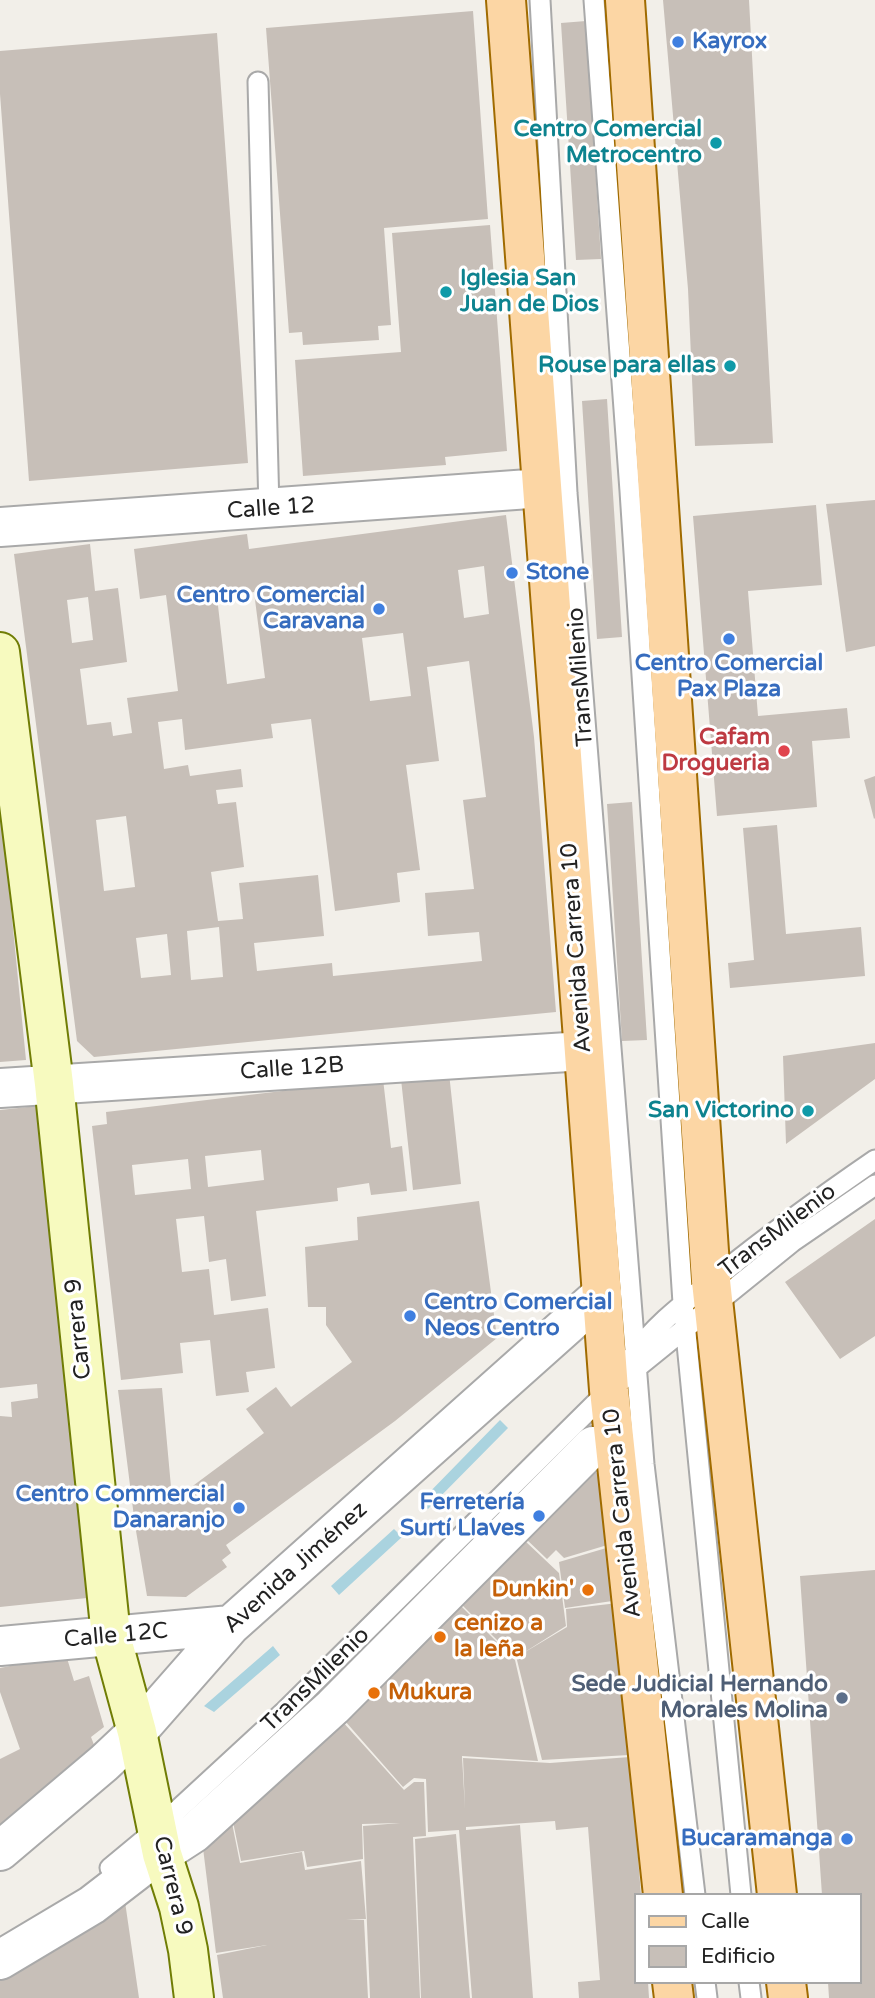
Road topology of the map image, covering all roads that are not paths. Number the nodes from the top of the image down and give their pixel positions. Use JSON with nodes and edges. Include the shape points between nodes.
{"nodes":[{"id":1,"x":506,"y":0,"type":"edge"},
{"id":2,"x":540,"y":0,"type":"edge"},
{"id":3,"x":594,"y":0,"type":"edge"},
{"id":4,"x":625,"y":0,"type":"edge"},
{"id":5,"x":258,"y":82,"type":"dead end"},
{"id":6,"x":543,"y":488,"type":"junction"},
{"id":7,"x":269,"y":509,"type":"junction"},
{"id":8,"x":0,"y":527,"type":"edge"},
{"id":9,"x":0,"y":652,"type":"edge"},
{"id":10,"x":584,"y":1051,"type":"junction"},
{"id":11,"x":54,"y":1084,"type":"junction"},
{"id":12,"x":0,"y":1088,"type":"edge"},
{"id":13,"x":875,"y":1160,"type":"edge"},
{"id":14,"x":875,"y":1185,"type":"edge"},
{"id":15,"x":602,"y":1294,"type":"junction"},
{"id":16,"x":703,"y":1297,"type":"junction"},
{"id":17,"x":685,"y":1330,"type":"junction"},
{"id":18,"x":627,"y":1371,"type":"junction"},
{"id":19,"x":593,"y":1446,"type":"dead end"},
{"id":20,"x":231,"y":1625,"type":"junction"},
{"id":21,"x":111,"y":1636,"type":"junction"},
{"id":22,"x":0,"y":1646,"type":"edge"},
{"id":23,"x":136,"y":1732,"type":"junction"},
{"id":24,"x":160,"y":1841,"type":"junction"},
{"id":25,"x":0,"y":1851,"type":"edge"},
{"id":26,"x":663,"y":1893,"type":"edge"},
{"id":27,"x":695,"y":1893,"type":"edge"},
{"id":28,"x":741,"y":1893,"type":"edge"},
{"id":29,"x":777,"y":1893,"type":"edge"},
{"id":30,"x":0,"y":1945,"type":"edge"},
{"id":31,"x":0,"y":1960,"type":"edge"},
{"id":32,"x":194,"y":1998,"type":"edge"}],
"edges":[{"from":1,"to":6,"type":"main road","name":"Avenida Carrera 10"},
{"from":2,"to":18,"type":"lane","name":"TransMilenio","via":[[567,493]]},
{"from":3,"to":16,"type":"lane","name":"TransMilenio","via":[[630,491]]},
{"from":4,"to":16,"type":"main road"},
{"from":5,"to":7,"type":"lane"},
{"from":6,"to":7,"type":"street","name":"Calle 12"},
{"from":6,"to":10,"type":"main road","name":"Avenida Carrera 10"},
{"from":7,"to":8,"type":"street","name":"Calle 12"},
{"from":9,"to":11,"type":"street","name":"Carrera 9"},
{"from":10,"to":11,"type":"street","name":"Calle 12B"},
{"from":10,"to":15,"type":"main road","name":"Avenida Carrera 10"},
{"from":11,"to":12,"type":"street","name":"Calle 12B"},
{"from":11,"to":21,"type":"street","name":"Carrera 9"},
{"from":13,"to":16,"type":"lane","name":"TransMilenio","via":[[796,1214]]},
{"from":14,"to":16,"type":"lane","name":"TransMilenio"},
{"from":15,"to":18,"type":"main road","name":"Avenida Carrera 10"},
{"from":15,"to":20,"type":"street","name":"Avenida Jiménez"},
{"from":16,"to":17,"type":"lane","name":"TransMilenio"},
{"from":16,"to":17,"type":"lane","name":"TransMilenio"},
{"from":16,"to":18,"type":"lane","name":"TransMilenio","via":[[659,1324]]},
{"from":16,"to":29,"type":"main road"},
{"from":17,"to":18,"type":"lane","name":"TransMilenio"},
{"from":17,"to":28,"type":"lane","name":"TransMilenio"},
{"from":18,"to":24,"type":"lane","name":"TransMilenio"},
{"from":18,"to":26,"type":"main road","name":"Avenida Carrera 10"},
{"from":18,"to":27,"type":"lane","name":"TransMilenio","via":[[644,1464]]},
{"from":19,"to":24,"type":"street","via":[[333,1707],[194,1833]]},
{"from":20,"to":21,"type":"street","name":"Calle 12C"},
{"from":20,"to":23,"type":"street","name":"Avenida Jiménez"},
{"from":21,"to":22,"type":"street","name":"Calle 12C"},
{"from":21,"to":23,"type":"street","name":"Carrera 9"},
{"from":23,"to":24,"type":"street","name":"Carrera 9"},
{"from":23,"to":25,"type":"street","name":"Avenida Jiménez"},
{"from":24,"to":30,"type":"lane","name":"TransMilenio"},
{"from":24,"to":31,"type":"street","via":[[92,1905]]},
{"from":24,"to":32,"type":"street","name":"Carrera 9","via":[[179,1907]]}]}
